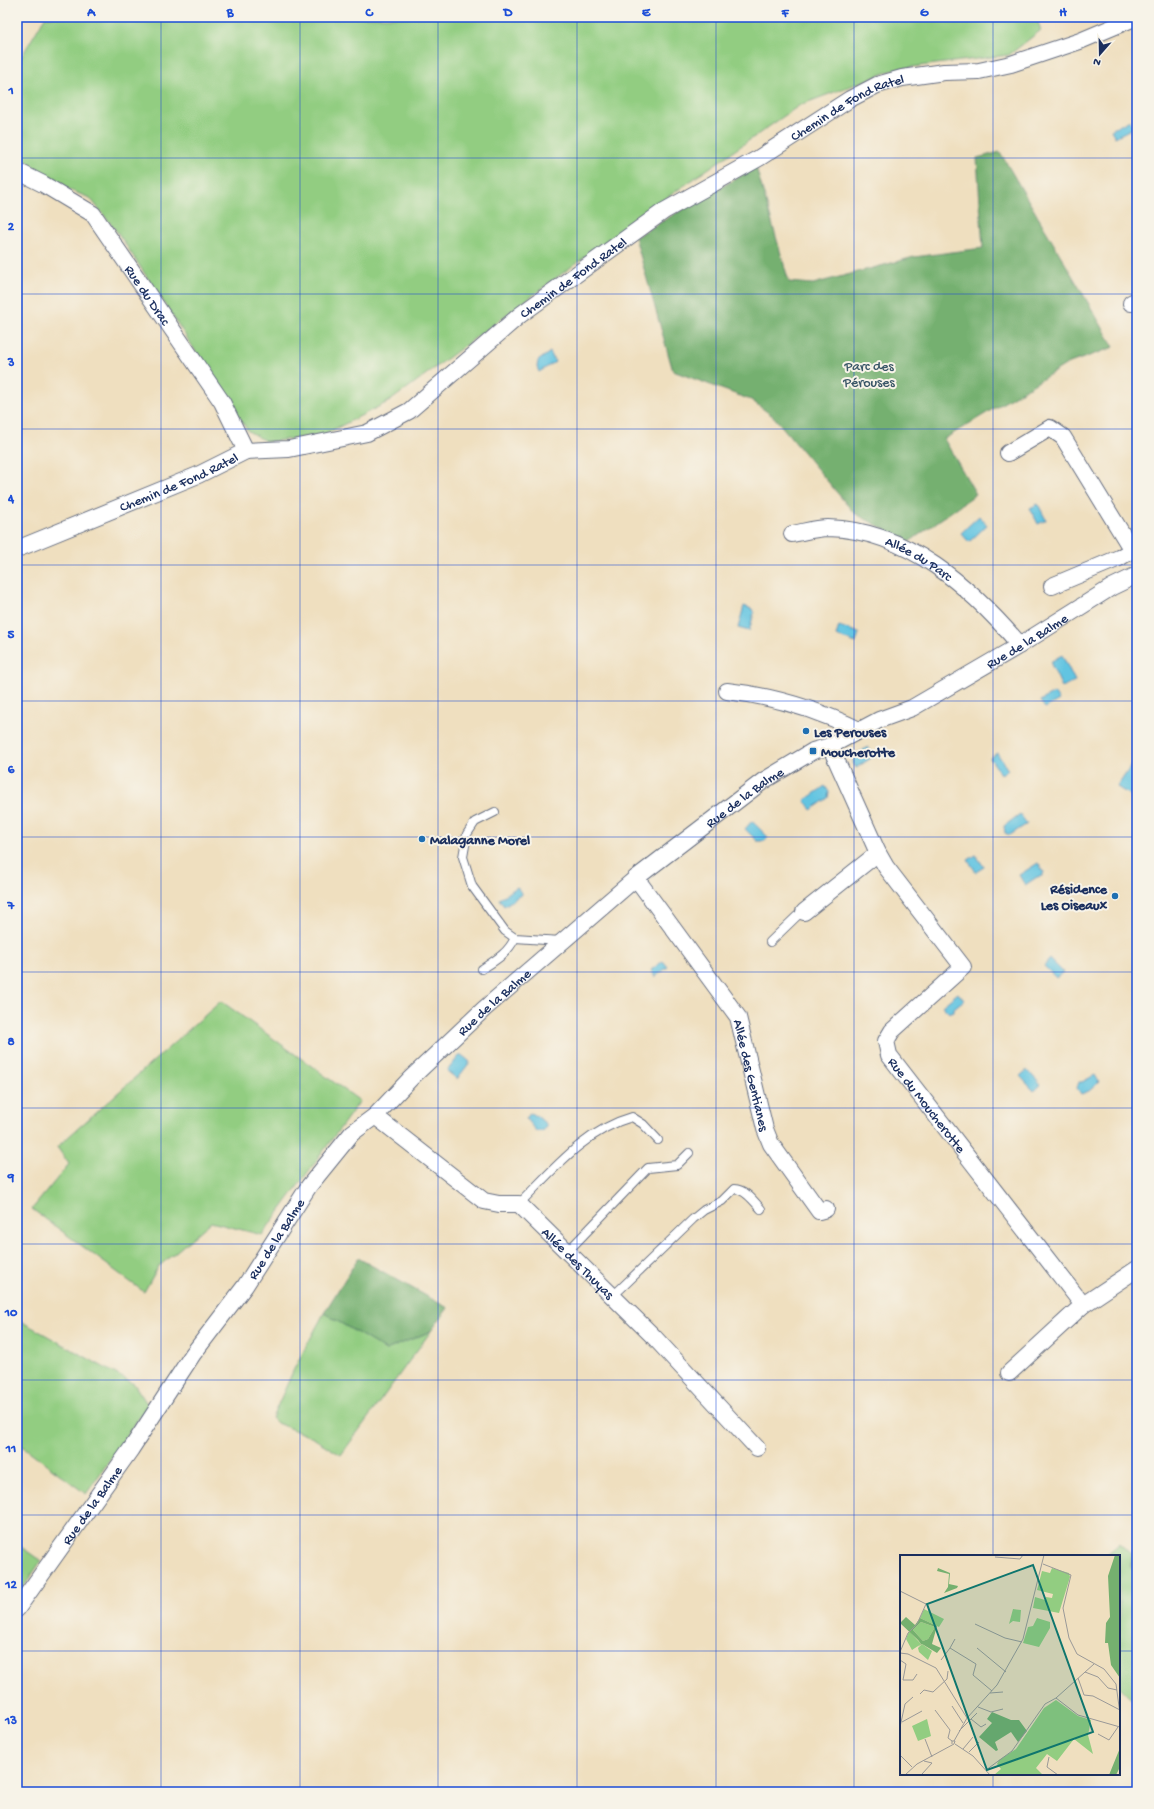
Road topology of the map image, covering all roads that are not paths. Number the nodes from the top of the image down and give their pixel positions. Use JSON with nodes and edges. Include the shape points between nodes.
{"nodes":[{"id":1,"x":1137,"y":17,"type":"edge"},
{"id":2,"x":17,"y":171,"type":"edge"},
{"id":3,"x":246,"y":451,"type":"junction"},
{"id":4,"x":1008,"y":453,"type":"dead end"},
{"id":5,"x":792,"y":534,"type":"dead end"},
{"id":6,"x":17,"y":549,"type":"edge"},
{"id":7,"x":1134,"y":549,"type":"edge"},
{"id":8,"x":1137,"y":575,"type":"edge"},
{"id":9,"x":1052,"y":586,"type":"dead end"},
{"id":10,"x":1020,"y":645,"type":"junction"},
{"id":11,"x":727,"y":692,"type":"dead end"},
{"id":12,"x":859,"y":730,"type":"junction"},
{"id":13,"x":830,"y":746,"type":"junction"},
{"id":14,"x":495,"y":812,"type":"dead end"},
{"id":15,"x":878,"y":854,"type":"junction"},
{"id":16,"x":636,"y":878,"type":"junction"},
{"id":17,"x":804,"y":912,"type":"joint"},
{"id":18,"x":515,"y":938,"type":"junction"},
{"id":19,"x":562,"y":941,"type":"junction"},
{"id":20,"x":770,"y":942,"type":"dead end"},
{"id":21,"x":482,"y":969,"type":"dead end"},
{"id":22,"x":375,"y":1116,"type":"junction"},
{"id":23,"x":658,"y":1140,"type":"dead end"},
{"id":24,"x":689,"y":1153,"type":"dead end"},
{"id":25,"x":519,"y":1204,"type":"junction"},
{"id":26,"x":761,"y":1209,"type":"dead end"},
{"id":27,"x":826,"y":1209,"type":"dead end"},
{"id":28,"x":568,"y":1251,"type":"junction"},
{"id":29,"x":1137,"y":1269,"type":"edge"},
{"id":30,"x":613,"y":1296,"type":"junction"},
{"id":31,"x":1083,"y":1305,"type":"junction"},
{"id":32,"x":1009,"y":1373,"type":"dead end"},
{"id":33,"x":757,"y":1448,"type":"dead end"},
{"id":34,"x":17,"y":1609,"type":"edge"}],
"edges":[{"from":1,"to":3,"type":"street","name":"Chemin de Fond Ratel","via":[[1080,41],[1012,64],[979,71],[944,72],[902,78],[877,85],[850,99],[760,158],[664,211],[520,315],[409,411],[367,433],[289,449]]},
{"from":2,"to":3,"type":"street","name":"Rue du Drac","via":[[93,214],[222,402]]},
{"from":3,"to":6,"type":"street","name":"Chemin de Fond Ratel","via":[[198,475]]},
{"from":4,"to":7,"type":"street","via":[[1050,428],[1063,438]]},
{"from":5,"to":10,"type":"street","name":"Allée du Parc","via":[[826,528],[864,532],[911,549],[940,568],[988,610]]},
{"from":7,"to":9,"type":"street","via":[[1119,558]]},
{"from":8,"to":10,"type":"street","name":"Rue de la Balme","via":[[1112,587]]},
{"from":10,"to":12,"type":"street","name":"Rue de la Balme","via":[[912,708]]},
{"from":11,"to":12,"type":"street","via":[[748,693],[776,700],[830,716]]},
{"from":12,"to":13,"type":"street","name":"Rue de la Balme"},
{"from":13,"to":15,"type":"street","name":"Rue du Moucherotte"},
{"from":13,"to":16,"type":"street","name":"Rue de la Balme","via":[[806,754],[763,781]]},
{"from":14,"to":18,"type":"lane","via":[[475,822],[467,834],[463,857],[472,886],[504,931]]},
{"from":15,"to":17,"type":"street"},
{"from":15,"to":31,"type":"street","name":"Rue du Moucherotte","via":[[963,967],[892,1031],[886,1042],[889,1055]]},
{"from":16,"to":19,"type":"street","name":"Rue de la Balme"},
{"from":16,"to":27,"type":"street","name":"Allée des Gentianes","via":[[738,1018],[765,1129],[771,1144],[819,1211]]},
{"from":17,"to":20,"type":"lane"},
{"from":18,"to":19,"type":"lane"},
{"from":18,"to":21,"type":"lane","via":[[511,947],[501,957]]},
{"from":19,"to":22,"type":"street","name":"Rue de la Balme","via":[[484,1009]]},
{"from":22,"to":25,"type":"street","via":[[484,1201]]},
{"from":22,"to":34,"type":"street","name":"Rue de la Balme","via":[[352,1133],[308,1186],[245,1286],[193,1354],[131,1449]]},
{"from":23,"to":25,"type":"lane","via":[[643,1124],[632,1117],[606,1127],[576,1148]]},
{"from":24,"to":28,"type":"lane","via":[[677,1165],[648,1168]]},
{"from":25,"to":28,"type":"street","name":"Allée des Thuyas"},
{"from":26,"to":30,"type":"lane","via":[[744,1192],[734,1189],[722,1201],[693,1219]]},
{"from":28,"to":30,"type":"street","name":"Allée des Thuyas"},
{"from":29,"to":31,"type":"street"},
{"from":30,"to":33,"type":"street","name":"Allée des Thuyas"},
{"from":31,"to":32,"type":"street"}]}
